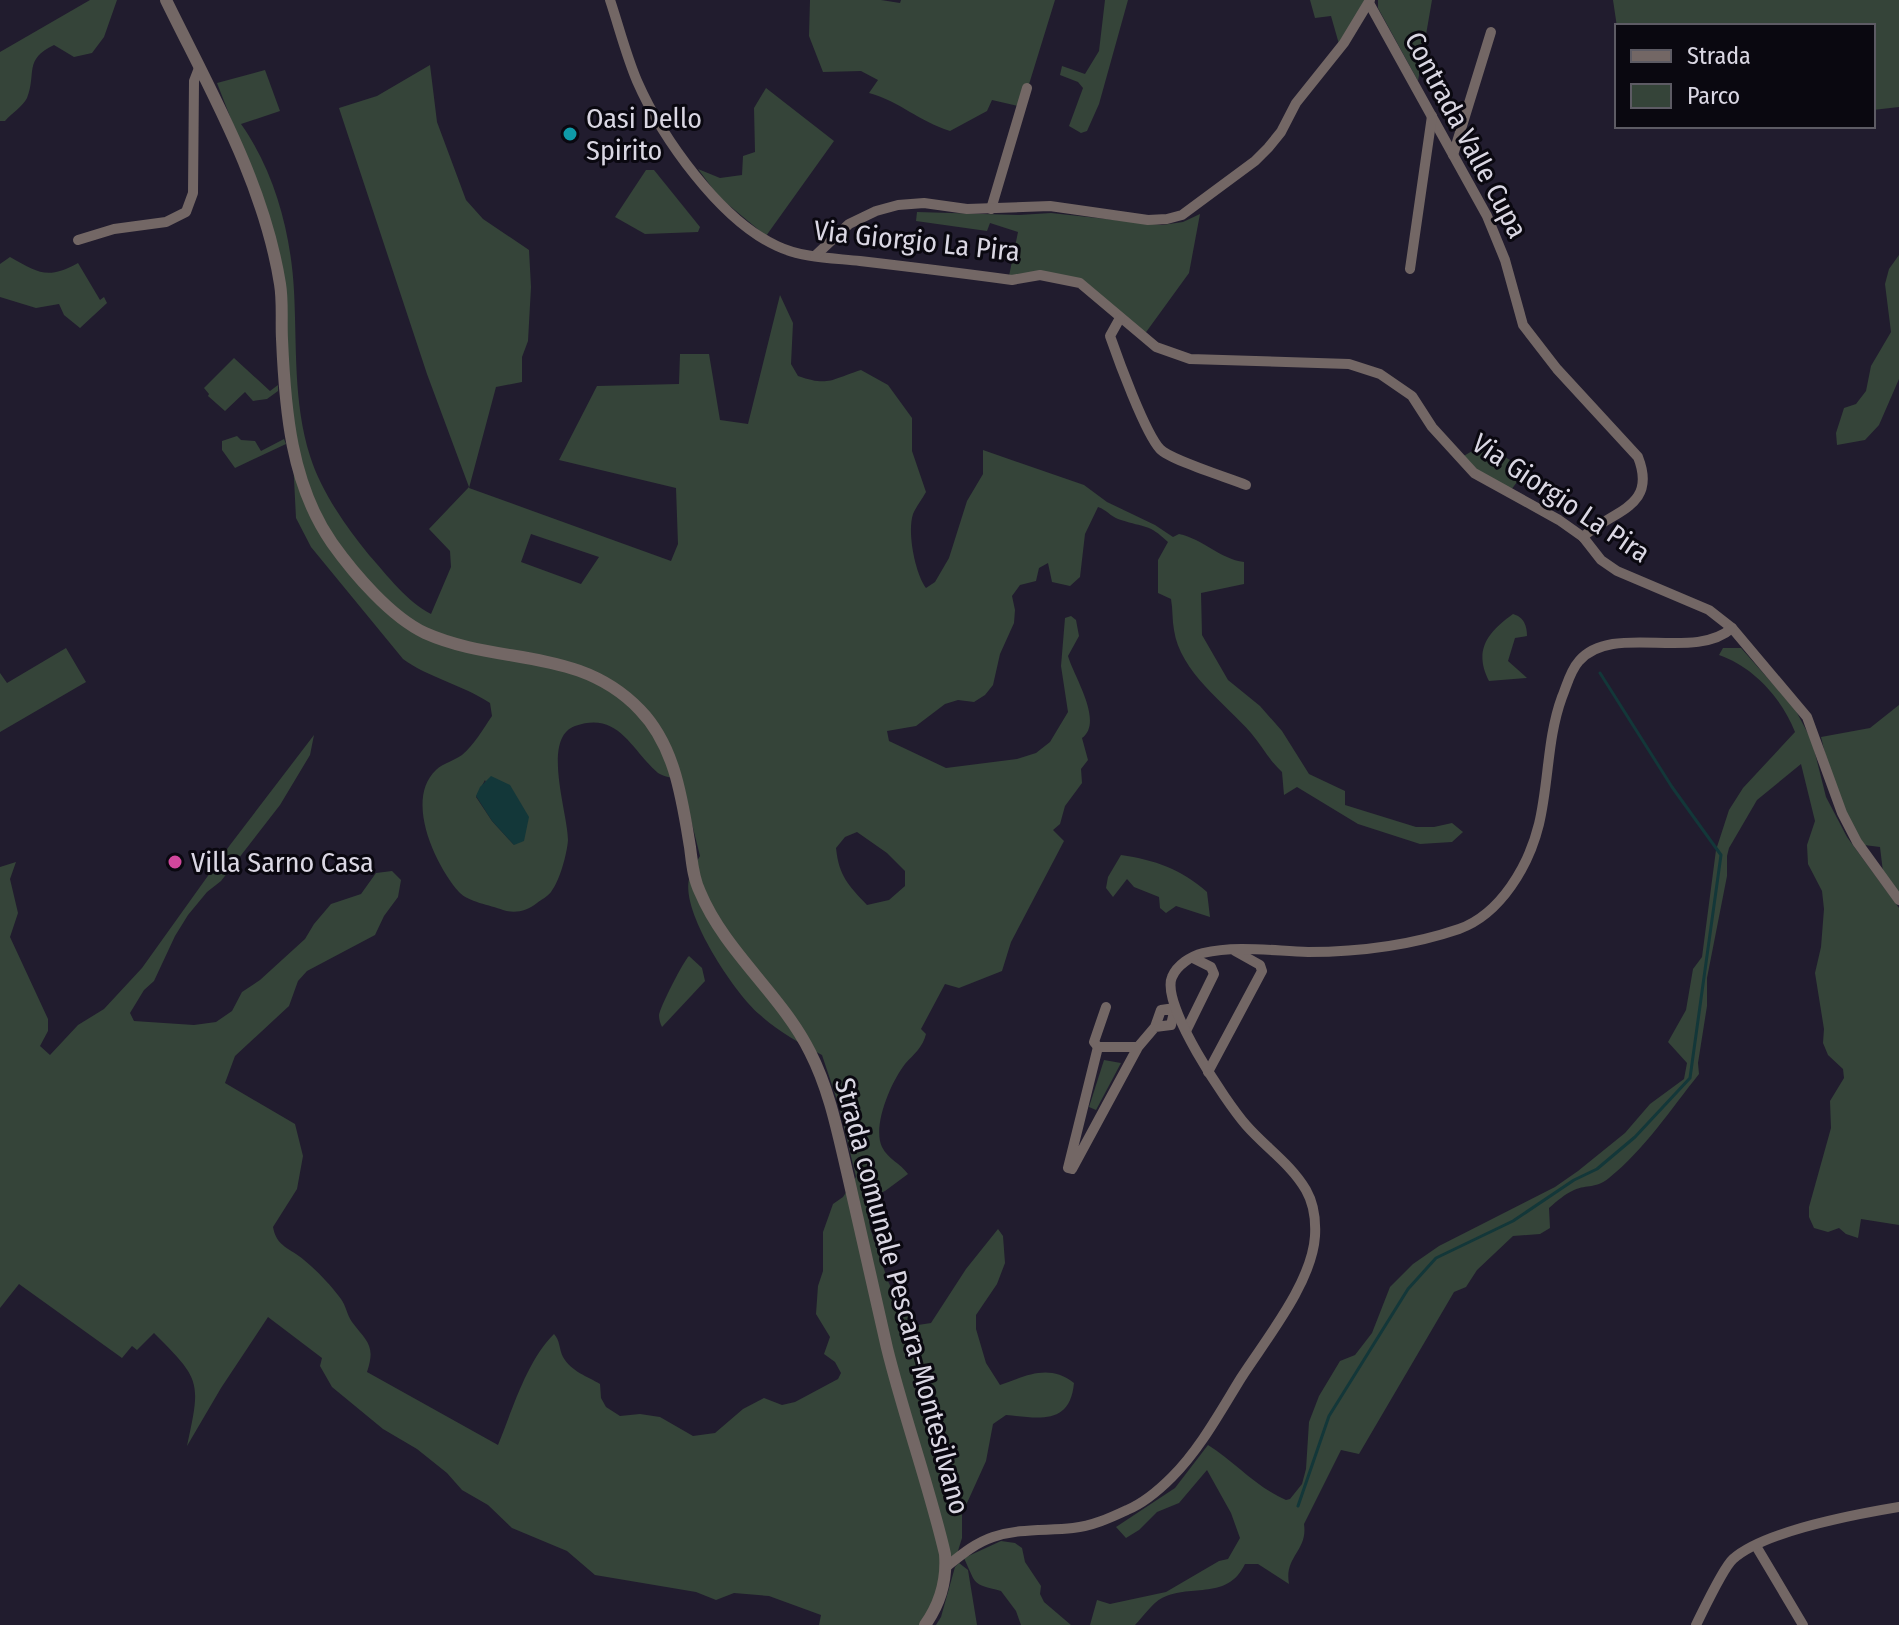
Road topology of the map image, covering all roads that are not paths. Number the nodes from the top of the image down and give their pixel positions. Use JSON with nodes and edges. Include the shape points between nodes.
{"nodes":[{"id":1,"x":166,"y":0,"type":"edge"},
{"id":2,"x":610,"y":0,"type":"edge"},
{"id":3,"x":1370,"y":2,"type":"edge"},
{"id":4,"x":1376,"y":18,"type":"junction"},
{"id":5,"x":1360,"y":19,"type":"junction"},
{"id":6,"x":1491,"y":32,"type":"dead end"},
{"id":7,"x":199,"y":68,"type":"junction"},
{"id":8,"x":1027,"y":88,"type":"dead end"},
{"id":9,"x":1432,"y":116,"type":"junction"},
{"id":10,"x":1453,"y":155,"type":"junction"},
{"id":11,"x":991,"y":209,"type":"junction"},
{"id":12,"x":78,"y":240,"type":"dead end"},
{"id":13,"x":815,"y":256,"type":"junction"},
{"id":14,"x":1410,"y":269,"type":"dead end"},
{"id":15,"x":1120,"y":318,"type":"junction"},
{"id":16,"x":1246,"y":485,"type":"dead end"},
{"id":17,"x":1583,"y":537,"type":"junction"},
{"id":18,"x":1732,"y":628,"type":"junction"},
{"id":19,"x":1899,"y":900,"type":"edge"},
{"id":20,"x":1233,"y":951,"type":"junction"},
{"id":21,"x":1193,"y":958,"type":"junction"},
{"id":22,"x":1106,"y":1007,"type":"dead end"},
{"id":23,"x":1175,"y":1008,"type":"junction"},
{"id":24,"x":1186,"y":1031,"type":"junction"},
{"id":25,"x":1098,"y":1047,"type":"junction"},
{"id":26,"x":1138,"y":1047,"type":"junction"},
{"id":27,"x":1208,"y":1072,"type":"junction"},
{"id":28,"x":1899,"y":1507,"type":"edge"},
{"id":29,"x":1756,"y":1546,"type":"junction"},
{"id":30,"x":946,"y":1567,"type":"junction"},
{"id":31,"x":925,"y":1625,"type":"edge"},
{"id":32,"x":1696,"y":1625,"type":"edge"},
{"id":33,"x":1803,"y":1625,"type":"edge"}],
"edges":[{"from":1,"to":7,"type":"street","name":"Strada comunale Pescara-Montesilvano"},
{"from":2,"to":13,"type":"street","name":"Via Giorgio La Pira","via":[[637,81],[692,170],[760,237]]},
{"from":3,"to":4,"type":"street","name":"Contrada Valle Cupa"},
{"from":3,"to":5,"type":"street"},
{"from":4,"to":5,"type":"street","name":"Contrada Valle Cupa"},
{"from":4,"to":9,"type":"street","name":"Contrada Valle Cupa"},
{"from":5,"to":11,"type":"street","via":[[1268,148],[1182,215],[1148,220],[1050,206]]},
{"from":6,"to":10,"type":"street"},
{"from":7,"to":12,"type":"street","via":[[194,81],[193,193],[186,212],[166,222]]},
{"from":7,"to":30,"type":"street","name":"Strada comunale Pescara-Montesilvano","via":[[266,226],[281,286],[288,429],[303,489],[331,542],[368,587],[422,632],[484,651],[575,667],[601,679],[643,713],[661,737],[682,800],[696,885],[710,917],[788,1015],[823,1081]]},
{"from":8,"to":11,"type":"street"},
{"from":9,"to":10,"type":"street","name":"Contrada Valle Cupa"},
{"from":9,"to":14,"type":"street"},
{"from":10,"to":17,"type":"street","name":"Contrada Valle Cupa","via":[[1487,216],[1523,325],[1638,457],[1643,471],[1639,497]]},
{"from":11,"to":13,"type":"street","via":[[898,205],[849,224]]},
{"from":13,"to":15,"type":"street","name":"Via Giorgio La Pira","via":[[1012,280],[1062,278],[1080,283]]},
{"from":15,"to":16,"type":"street","via":[[1110,336],[1162,452]]},
{"from":15,"to":17,"type":"street","name":"Via Giorgio La Pira","via":[[1156,347],[1190,359],[1349,364],[1380,374],[1412,396],[1474,473]]},
{"from":17,"to":18,"type":"street","name":"Via Giorgio La Pira","via":[[1617,571],[1709,610]]},
{"from":18,"to":19,"type":"street","name":"Via Giorgio La Pira","via":[[1807,717],[1842,813]]},
{"from":18,"to":20,"type":"street","via":[[1704,642],[1614,644],[1580,659],[1553,728],[1531,847],[1500,901],[1480,919],[1373,947]]},
{"from":20,"to":21,"type":"street"},
{"from":20,"to":27,"type":"street","via":[[1262,971]]},
{"from":21,"to":23,"type":"street","via":[[1170,981]]},
{"from":21,"to":24,"type":"street","via":[[1214,974]]},
{"from":22,"to":25,"type":"street","via":[[1094,1042]]},
{"from":23,"to":24,"type":"street"},
{"from":23,"to":26,"type":"street","via":[[1161,1010]]},
{"from":24,"to":27,"type":"street"},
{"from":25,"to":26,"type":"street"},
{"from":25,"to":26,"type":"street","via":[[1068,1168],[1072,1169]]},
{"from":27,"to":30,"type":"street","via":[[1242,1121],[1300,1180],[1313,1204],[1314,1249],[1300,1284],[1191,1454],[1152,1495],[1078,1527],[993,1537]]},
{"from":28,"to":29,"type":"street","via":[[1838,1518]]},
{"from":29,"to":32,"type":"street","via":[[1731,1560]]},
{"from":29,"to":33,"type":"street"},
{"from":30,"to":31,"type":"street","name":"Strada comunale Pescara-Montesilvano","via":[[942,1590]]}]}
